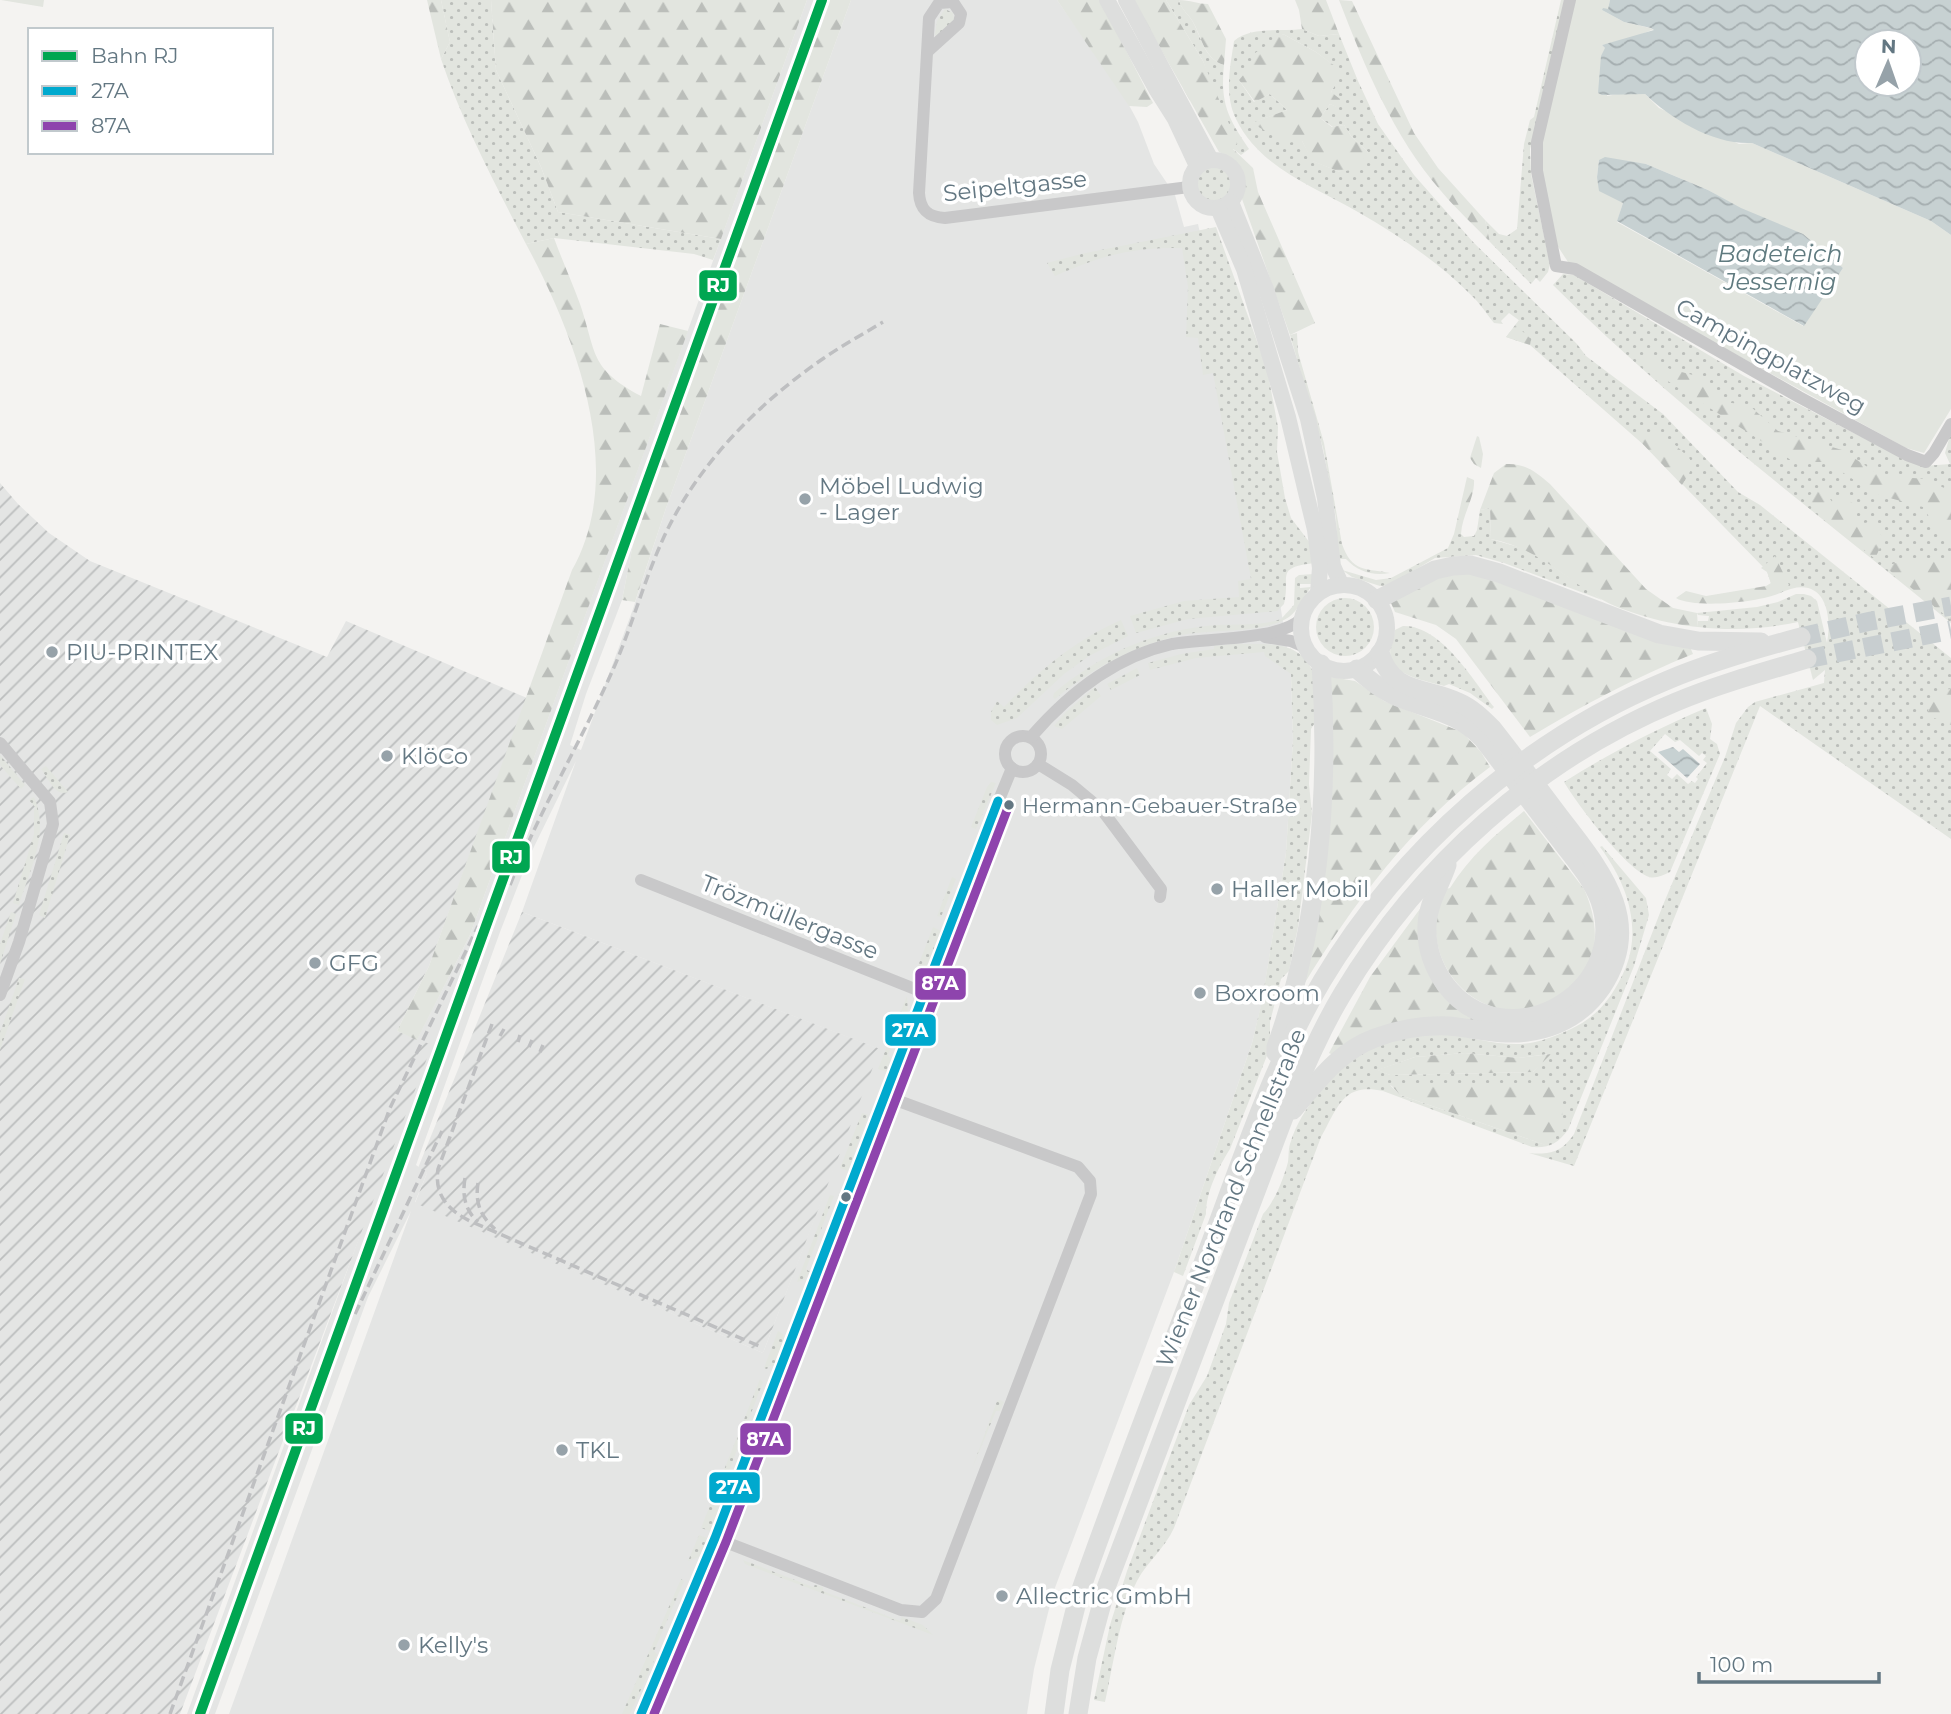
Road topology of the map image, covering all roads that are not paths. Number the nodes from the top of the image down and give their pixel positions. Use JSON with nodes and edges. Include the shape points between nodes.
{"nodes":[{"id":1,"x":1107,"y":0,"type":"edge"},
{"id":2,"x":1126,"y":0,"type":"edge"},
{"id":3,"x":1570,"y":0,"type":"edge"},
{"id":4,"x":928,"y":51,"type":"dead end"},
{"id":5,"x":1204,"y":163,"type":"junction"},
{"id":6,"x":1189,"y":187,"type":"junction"},
{"id":7,"x":1225,"y":205,"type":"junction"},
{"id":8,"x":1951,"y":424,"type":"edge"},
{"id":9,"x":1341,"y":584,"type":"junction"},
{"id":10,"x":1318,"y":593,"type":"junction"},
{"id":11,"x":1377,"y":600,"type":"junction"},
{"id":12,"x":1302,"y":618,"type":"junction"},
{"id":13,"x":1254,"y":636,"type":"junction"},
{"id":14,"x":1307,"y":648,"type":"junction"},
{"id":15,"x":1380,"y":653,"type":"junction"},
{"id":16,"x":1807,"y":659,"type":"tunnel mouth"},
{"id":17,"x":1321,"y":664,"type":"junction"},
{"id":18,"x":1357,"y":669,"type":"junction"},
{"id":19,"x":1031,"y":737,"type":"junction"},
{"id":20,"x":0,"y":743,"type":"edge"},
{"id":21,"x":1505,"y":756,"type":"junction"},
{"id":22,"x":1038,"y":764,"type":"junction"},
{"id":23,"x":1012,"y":768,"type":"junction"},
{"id":24,"x":1539,"y":800,"type":"junction"},
{"id":25,"x":1451,"y":854,"type":"junction"},
{"id":26,"x":640,"y":880,"type":"dead end"},
{"id":27,"x":1160,"y":897,"type":"dead end"},
{"id":28,"x":925,"y":993,"type":"junction"},
{"id":29,"x":0,"y":995,"type":"edge"},
{"id":30,"x":1278,"y":1071,"type":"junction"},
{"id":31,"x":885,"y":1096,"type":"junction"},
{"id":32,"x":1283,"y":1121,"type":"junction"},
{"id":33,"x":715,"y":1538,"type":"junction"},
{"id":34,"x":641,"y":1714,"type":"edge"},
{"id":35,"x":1054,"y":1714,"type":"edge"},
{"id":36,"x":1078,"y":1714,"type":"edge"}],
"edges":[{"from":1,"to":5,"type":"main road"},
{"from":2,"to":5,"type":"main road"},
{"from":3,"to":8,"type":"street","name":"Campingplatzweg","via":[[1536,142],[1537,171],[1556,266],[1576,269],[1907,455],[1926,462]]},
{"from":4,"to":6,"type":"street","name":"Seipeltgasse","via":[[919,193],[928,215],[945,218]]},
{"from":5,"to":6,"type":"main road","via":[[1191,176]]},
{"from":5,"to":7,"type":"main road","via":[[1226,163],[1236,174],[1238,189]]},
{"from":6,"to":7,"type":"main road","via":[[1203,206]]},
{"from":7,"to":9,"type":"main road","via":[[1266,289],[1308,419],[1325,498],[1333,566]]},
{"from":7,"to":10,"type":"main road","via":[[1294,440],[1315,530]]},
{"from":9,"to":10,"type":"main road"},
{"from":9,"to":11,"type":"main road","via":[[1367,591]]},
{"from":10,"to":12,"type":"main road"},
{"from":11,"to":15,"type":"main road","via":[[1387,622]]},
{"from":11,"to":30,"type":"highway","name":"Wiener Nordrand Schnellstraße","via":[[1435,570],[1470,565],[1659,634],[1698,641],[1792,640],[1700,668],[1630,698],[1550,743],[1478,797],[1410,864],[1351,936],[1321,982]]},
{"from":12,"to":13,"type":"street","via":[[1293,626]]},
{"from":12,"to":14,"type":"main road"},
{"from":13,"to":14,"type":"street"},
{"from":13,"to":19,"type":"street","via":[[1182,643],[1138,655],[1095,677]]},
{"from":14,"to":17,"type":"main road"},
{"from":15,"to":18,"type":"main road"},
{"from":15,"to":21,"type":"highway","via":[[1393,678],[1468,707],[1493,729]]},
{"from":16,"to":25,"type":"highway","name":"Wiener Nordrand Schnellstraße","via":[[1711,688],[1604,738],[1519,795]]},
{"from":17,"to":18,"type":"main road","via":[[1344,671]]},
{"from":17,"to":30,"type":"highway","via":[[1324,764],[1316,857],[1299,971],[1276,1047]]},
{"from":18,"to":21,"type":"highway","via":[[1396,697],[1460,719]]},
{"from":19,"to":22,"type":"street","via":[[1040,746]]},
{"from":19,"to":23,"type":"street","via":[[1018,736],[1007,745],[1005,758]]},
{"from":20,"to":29,"type":"street","via":[[50,802],[53,824]]},
{"from":21,"to":24,"type":"highway"},
{"from":22,"to":23,"type":"street","via":[[1024,772]]},
{"from":22,"to":27,"type":"street","via":[[1102,810],[1161,889]]},
{"from":23,"to":28,"type":"street"},
{"from":24,"to":25,"type":"highway","via":[[1602,910],[1600,958],[1588,981],[1568,1002],[1537,1016],[1495,1017],[1472,1008],[1451,992],[1434,966],[1427,940],[1431,903]]},
{"from":24,"to":32,"type":"highway","via":[[1611,888],[1619,935],[1599,991],[1573,1016],[1543,1029],[1511,1033],[1430,1026],[1373,1038],[1328,1069]]},
{"from":25,"to":32,"type":"highway","name":"Wiener Nordrand Schnellstraße","via":[[1390,923],[1342,995]]},
{"from":26,"to":28,"type":"street","name":"Trözmüllergasse"},
{"from":28,"to":31,"type":"street"},
{"from":30,"to":35,"type":"highway","name":"Wiener Nordrand Schnellstraße","via":[[1092,1558],[1068,1634]]},
{"from":31,"to":33,"type":"street"},
{"from":31,"to":33,"type":"street","via":[[1078,1167],[1090,1181],[1091,1194],[936,1599],[922,1612],[901,1610]]},
{"from":32,"to":36,"type":"highway","name":"Wiener Nordrand Schnellstraße","via":[[1112,1573],[1090,1646]]},
{"from":33,"to":34,"type":"street"}]}
